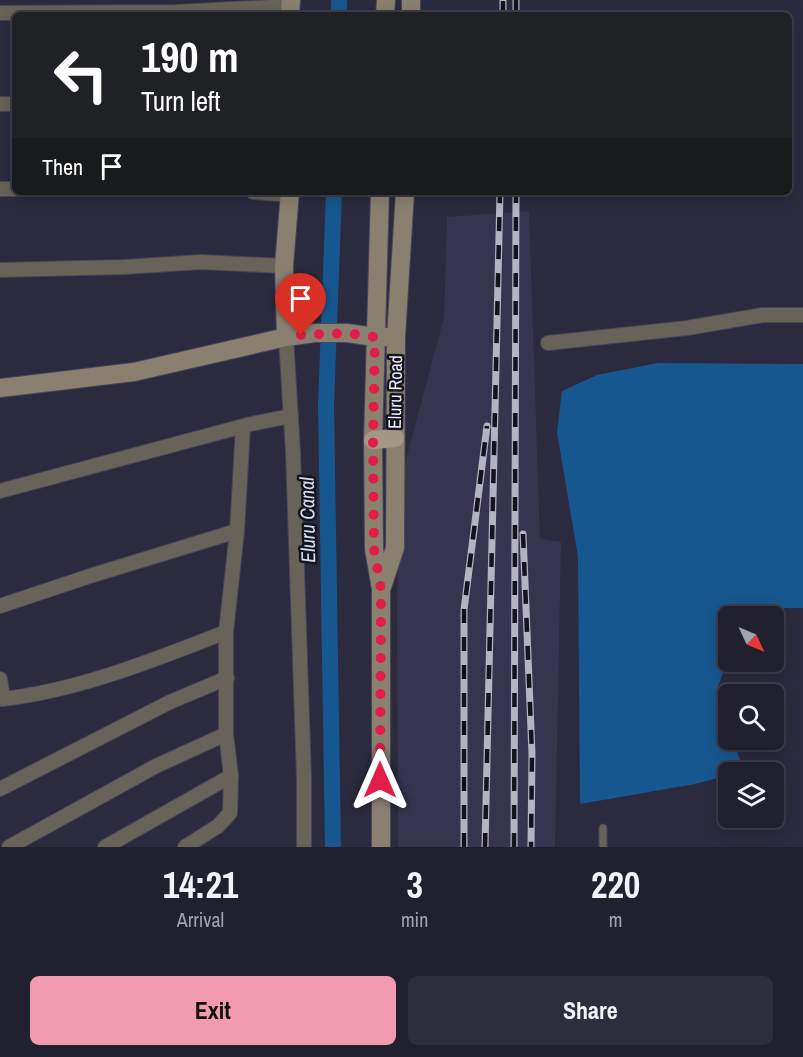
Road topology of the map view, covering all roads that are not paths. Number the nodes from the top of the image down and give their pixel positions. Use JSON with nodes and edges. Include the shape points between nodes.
{"nodes":[{"id":1,"x":291,"y":7,"type":"edge"},
{"id":2,"x":176,"y":12,"type":"edge"},
{"id":3,"x":290,"y":195,"type":"edge"},
{"id":4,"x":380,"y":195,"type":"edge"},
{"id":5,"x":405,"y":195,"type":"edge"},
{"id":6,"x":285,"y":266,"type":"junction"},
{"id":7,"x":0,"y":270,"type":"edge"},
{"id":8,"x":803,"y":315,"type":"edge"},
{"id":9,"x":286,"y":337,"type":"junction"},
{"id":10,"x":375,"y":337,"type":"junction"},
{"id":11,"x":396,"y":337,"type":"junction"},
{"id":12,"x":548,"y":343,"type":"dead end"},
{"id":13,"x":0,"y":388,"type":"edge"},
{"id":14,"x":291,"y":416,"type":"junction"},
{"id":15,"x":247,"y":426,"type":"junction"},
{"id":16,"x":395,"y":438,"type":"junction"},
{"id":17,"x":373,"y":440,"type":"junction"},
{"id":18,"x":0,"y":490,"type":"edge"},
{"id":19,"x":237,"y":531,"type":"junction"},
{"id":20,"x":381,"y":589,"type":"junction"},
{"id":21,"x":0,"y":606,"type":"edge"},
{"id":22,"x":226,"y":632,"type":"junction"},
{"id":23,"x":227,"y":678,"type":"junction"},
{"id":24,"x":0,"y":679,"type":"edge"},
{"id":25,"x":1,"y":699,"type":"edge"},
{"id":26,"x":226,"y":734,"type":"junction"},
{"id":27,"x":231,"y":777,"type":"junction"},
{"id":28,"x":0,"y":789,"type":"edge"},
{"id":29,"x":603,"y":828,"type":"dead end"},
{"id":30,"x":9,"y":847,"type":"edge"},
{"id":31,"x":105,"y":847,"type":"edge"},
{"id":32,"x":185,"y":847,"type":"edge"},
{"id":33,"x":304,"y":847,"type":"edge"},
{"id":34,"x":381,"y":847,"type":"edge"},
{"id":35,"x":603,"y":847,"type":"edge"}],
"edges":[{"from":1,"to":2,"type":"street"},
{"from":3,"to":6,"type":"main road"},
{"from":4,"to":10,"type":"main road","name":"Eluru Road"},
{"from":5,"to":11,"type":"main road","name":"Eluru Road"},
{"from":6,"to":7,"type":"street","via":[[201,262]]},
{"from":6,"to":9,"type":"main road"},
{"from":8,"to":12,"type":"street","via":[[762,315],[687,328]]},
{"from":9,"to":10,"type":"main road","via":[[315,333]]},
{"from":9,"to":13,"type":"main road","via":[[134,372]]},
{"from":9,"to":14,"type":"street"},
{"from":10,"to":11,"type":"main road"},
{"from":10,"to":17,"type":"main road","name":"Eluru Road"},
{"from":11,"to":16,"type":"main road","name":"Eluru Road"},
{"from":14,"to":15,"type":"street"},
{"from":14,"to":33,"type":"street"},
{"from":15,"to":18,"type":"street"},
{"from":15,"to":19,"type":"street"},
{"from":16,"to":17,"type":"main road"},
{"from":16,"to":20,"type":"main road","name":"Eluru Road","via":[[395,548]]},
{"from":17,"to":20,"type":"main road","name":"Eluru Road","via":[[374,549]]},
{"from":19,"to":21,"type":"street"},
{"from":19,"to":22,"type":"street"},
{"from":20,"to":34,"type":"main road","name":"Eluru Road"},
{"from":22,"to":23,"type":"street"},
{"from":22,"to":25,"type":"street","via":[[100,677],[38,694]]},
{"from":23,"to":26,"type":"street"},
{"from":23,"to":28,"type":"street","via":[[170,702]]},
{"from":24,"to":25,"type":"street"},
{"from":26,"to":27,"type":"street"},
{"from":26,"to":30,"type":"street","via":[[156,766]]},
{"from":27,"to":31,"type":"street"},
{"from":27,"to":32,"type":"street","via":[[230,813],[218,826]]},
{"from":29,"to":35,"type":"lane"}]}
